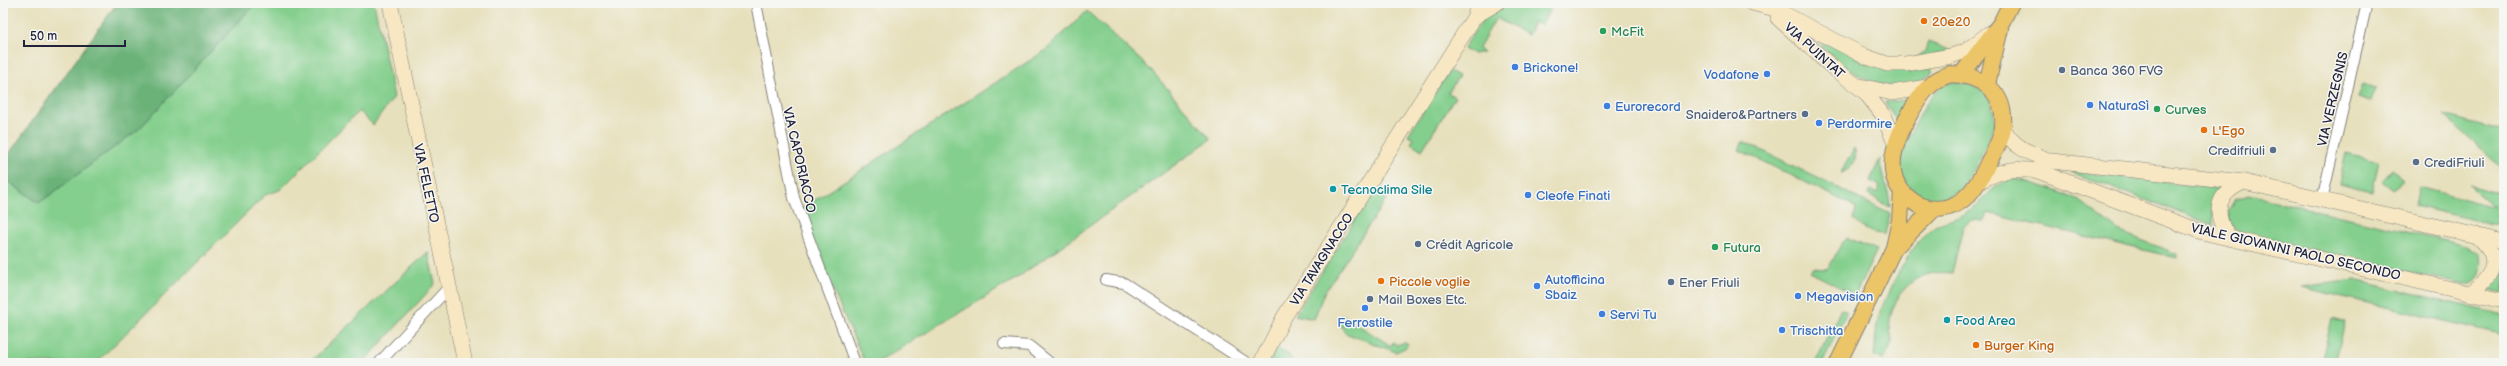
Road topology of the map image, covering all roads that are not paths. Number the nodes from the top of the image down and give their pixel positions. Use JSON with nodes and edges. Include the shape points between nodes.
{"nodes":[{"id":1,"x":390,"y":3,"type":"edge"},
{"id":2,"x":756,"y":3,"type":"edge"},
{"id":3,"x":1497,"y":3,"type":"edge"},
{"id":4,"x":1752,"y":3,"type":"edge"},
{"id":5,"x":2011,"y":3,"type":"edge"},
{"id":6,"x":2367,"y":3,"type":"edge"},
{"id":7,"x":1477,"y":10,"type":"edge"},
{"id":8,"x":2001,"y":23,"type":"junction"},
{"id":9,"x":1962,"y":74,"type":"junction"},
{"id":10,"x":1987,"y":84,"type":"junction"},
{"id":11,"x":1857,"y":85,"type":"junction"},
{"id":12,"x":1927,"y":87,"type":"junction"},
{"id":13,"x":2003,"y":127,"type":"junction"},
{"id":14,"x":1896,"y":143,"type":"junction"},
{"id":15,"x":1978,"y":182,"type":"junction"},
{"id":16,"x":2244,"y":182,"type":"junction"},
{"id":17,"x":1902,"y":192,"type":"junction"},
{"id":18,"x":2322,"y":200,"type":"junction"},
{"id":19,"x":1934,"y":209,"type":"junction"},
{"id":20,"x":2476,"y":235,"type":"junction"},
{"id":21,"x":2229,"y":238,"type":"junction"},
{"id":22,"x":2504,"y":242,"type":"edge"},
{"id":23,"x":1894,"y":248,"type":"junction"},
{"id":24,"x":1106,"y":280,"type":"dead end"},
{"id":25,"x":449,"y":287,"type":"junction"},
{"id":26,"x":2470,"y":293,"type":"junction"},
{"id":27,"x":2504,"y":301,"type":"edge"},
{"id":28,"x":1004,"y":344,"type":"dead end"},
{"id":29,"x":379,"y":363,"type":"edge"},
{"id":30,"x":465,"y":363,"type":"edge"},
{"id":31,"x":855,"y":363,"type":"edge"},
{"id":32,"x":1050,"y":363,"type":"edge"},
{"id":33,"x":1247,"y":363,"type":"edge"},
{"id":34,"x":1261,"y":363,"type":"edge"},
{"id":35,"x":1838,"y":363,"type":"edge"}],
"edges":[{"from":1,"to":25,"type":"main road","name":"VIA FELETTO"},
{"from":2,"to":31,"type":"street","name":"VIA CAPORIACCO","via":[[794,198]]},
{"from":3,"to":7,"type":"main road","name":"VIA TAVAGNACCO"},
{"from":4,"to":8,"type":"main road","via":[[1775,9],[1864,56],[1896,65],[1929,61],[1966,51]]},
{"from":4,"to":11,"type":"main road","name":"VIA PUINTAT","via":[[1782,20],[1831,66]]},
{"from":5,"to":8,"type":"main road"},
{"from":6,"to":18,"type":"street","name":"VIA VERZEGNIS"},
{"from":7,"to":34,"type":"main road","name":"VIA TAVAGNACCO","via":[[1284,317]]},
{"from":8,"to":9,"type":"main road"},
{"from":8,"to":10,"type":"main road"},
{"from":9,"to":10,"type":"main road","via":[[1975,77]]},
{"from":9,"to":12,"type":"main road","via":[[1941,77]]},
{"from":10,"to":13,"type":"main road","via":[[1996,95],[2002,112]]},
{"from":11,"to":12,"type":"main road","name":"VIA PUINTAT","via":[[1892,93]]},
{"from":11,"to":14,"type":"main road","name":"VIA PUINTAT","via":[[1878,107]]},
{"from":12,"to":14,"type":"main road"},
{"from":13,"to":15,"type":"main road"},
{"from":13,"to":16,"type":"main road","via":[[2006,134],[2019,147],[2051,161]]},
{"from":14,"to":17,"type":"main road","via":[[1892,166],[1894,178]]},
{"from":15,"to":19,"type":"main road","via":[[1970,193],[1954,205]]},
{"from":15,"to":21,"type":"main road","name":"VIALE GIOVANNI PAOLO SECONDO","via":[[2008,169],[2038,171],[2202,232]]},
{"from":16,"to":18,"type":"main road"},
{"from":16,"to":21,"type":"main road","via":[[2231,187],[2219,203],[2218,217]]},
{"from":17,"to":19,"type":"main road","via":[[1919,205]]},
{"from":17,"to":23,"type":"main road"},
{"from":18,"to":20,"type":"main road"},
{"from":19,"to":23,"type":"main road"},
{"from":20,"to":22,"type":"main road"},
{"from":20,"to":26,"type":"main road","via":[[2491,252],[2493,264],[2490,276]]},
{"from":21,"to":26,"type":"main road","name":"VIALE GIOVANNI PAOLO SECONDO"},
{"from":23,"to":35,"type":"main road"},
{"from":24,"to":33,"type":"street","via":[[1124,283]]},
{"from":25,"to":29,"type":"street"},
{"from":25,"to":30,"type":"main road","name":"VIA FELETTO"},
{"from":26,"to":27,"type":"main road","name":"VIALE GIOVANNI PAOLO SECONDO"},
{"from":28,"to":32,"type":"street","via":[[1029,346]]}]}
